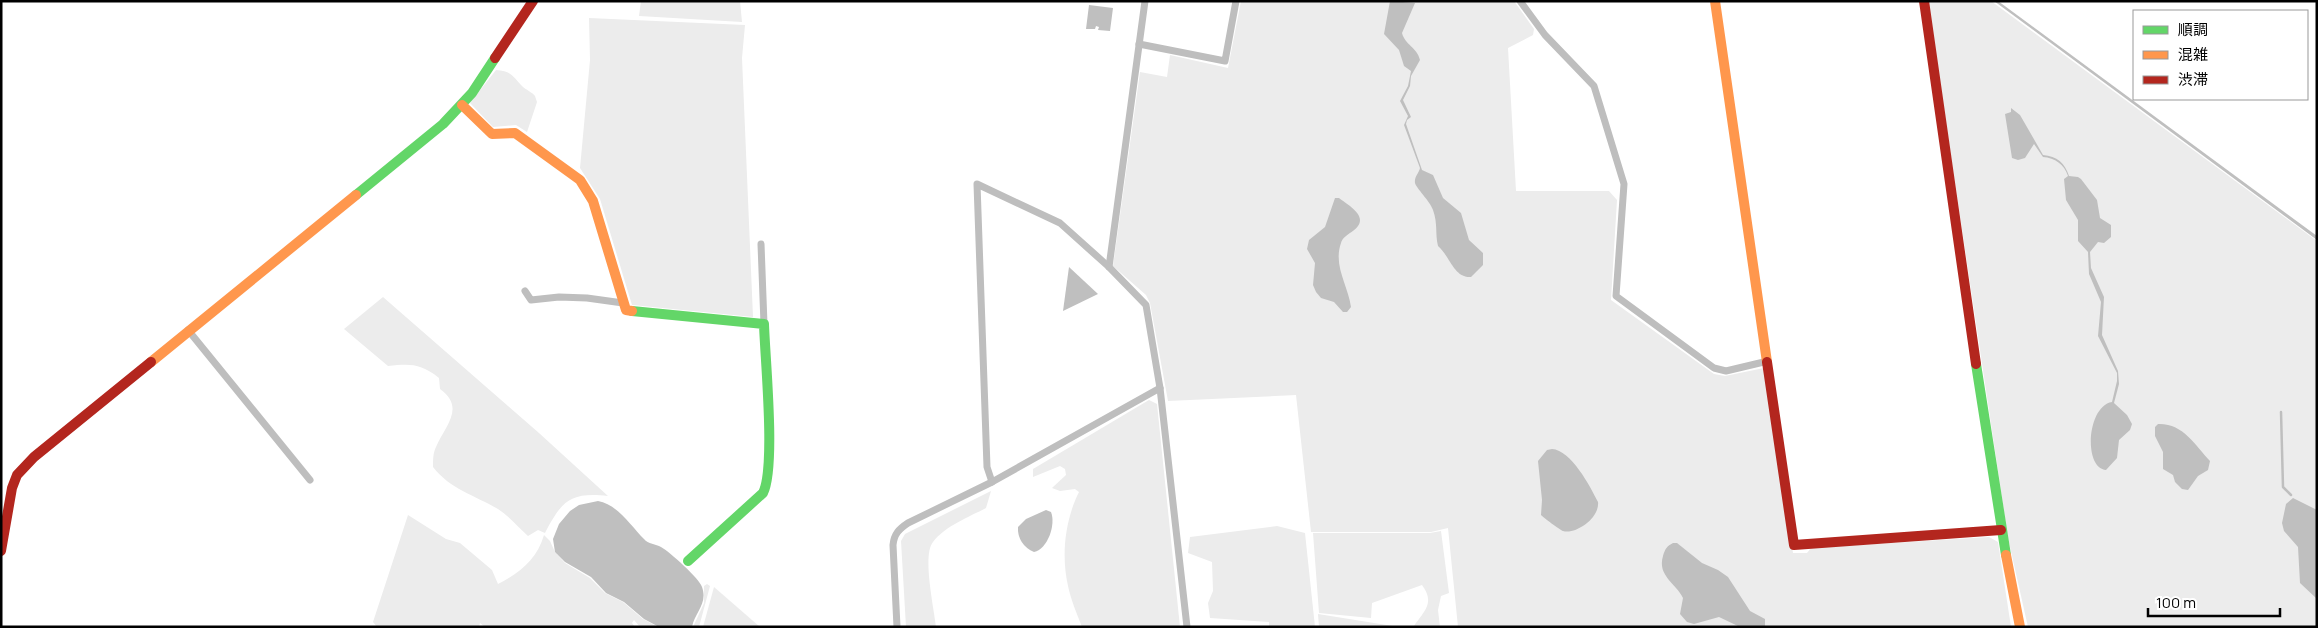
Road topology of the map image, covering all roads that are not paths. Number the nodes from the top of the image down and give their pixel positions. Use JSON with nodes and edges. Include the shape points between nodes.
{"nodes":[{"id":1,"x":533,"y":1,"type":"edge"},
{"id":2,"x":1145,"y":1,"type":"edge"},
{"id":3,"x":1236,"y":1,"type":"edge"},
{"id":4,"x":1520,"y":1,"type":"edge"},
{"id":5,"x":1715,"y":1,"type":"edge"},
{"id":6,"x":1924,"y":1,"type":"edge"},
{"id":7,"x":1139,"y":44,"type":"junction"},
{"id":8,"x":462,"y":105,"type":"junction"},
{"id":9,"x":761,"y":244,"type":"dead end"},
{"id":10,"x":1109,"y":266,"type":"junction"},
{"id":11,"x":525,"y":291,"type":"dead end"},
{"id":12,"x":623,"y":303,"type":"junction"},
{"id":13,"x":764,"y":324,"type":"junction"},
{"id":14,"x":188,"y":330,"type":"junction"},
{"id":15,"x":1768,"y":361,"type":"junction"},
{"id":16,"x":1160,"y":388,"type":"junction"},
{"id":17,"x":310,"y":480,"type":"dead end"},
{"id":18,"x":992,"y":482,"type":"junction"},
{"id":19,"x":2002,"y":530,"type":"junction"},
{"id":20,"x":1,"y":551,"type":"edge"},
{"id":21,"x":688,"y":562,"type":"dead end"},
{"id":22,"x":897,"y":627,"type":"edge"},
{"id":23,"x":1187,"y":627,"type":"edge"},
{"id":24,"x":2020,"y":627,"type":"edge"}],
"edges":[{"from":1,"to":8,"type":"street"},
{"from":2,"to":7,"type":"street"},
{"from":3,"to":7,"type":"street","via":[[1225,61]]},
{"from":4,"to":15,"type":"street","via":[[1545,35],[1594,86],[1624,184],[1616,296],[1714,368],[1726,371]]},
{"from":5,"to":15,"type":"street"},
{"from":6,"to":19,"type":"street"},
{"from":7,"to":10,"type":"street"},
{"from":8,"to":12,"type":"street","via":[[492,134],[515,133],[580,180],[593,201]]},
{"from":8,"to":14,"type":"street","via":[[443,124]]},
{"from":9,"to":13,"type":"street"},
{"from":10,"to":16,"type":"street","via":[[1146,305]]},
{"from":10,"to":18,"type":"street","via":[[1052,217],[977,184],[987,467]]},
{"from":11,"to":12,"type":"street","via":[[531,300],[559,297]]},
{"from":12,"to":13,"type":"street","via":[[626,310]]},
{"from":13,"to":21,"type":"street","via":[[769,448],[766,487]]},
{"from":14,"to":17,"type":"street"},
{"from":14,"to":20,"type":"street","via":[[34,457],[17,475]]},
{"from":15,"to":19,"type":"street","via":[[1794,545]]},
{"from":16,"to":18,"type":"street"},
{"from":16,"to":23,"type":"street"},
{"from":18,"to":22,"type":"street","via":[[908,523],[894,537]]},
{"from":19,"to":24,"type":"street"}]}
